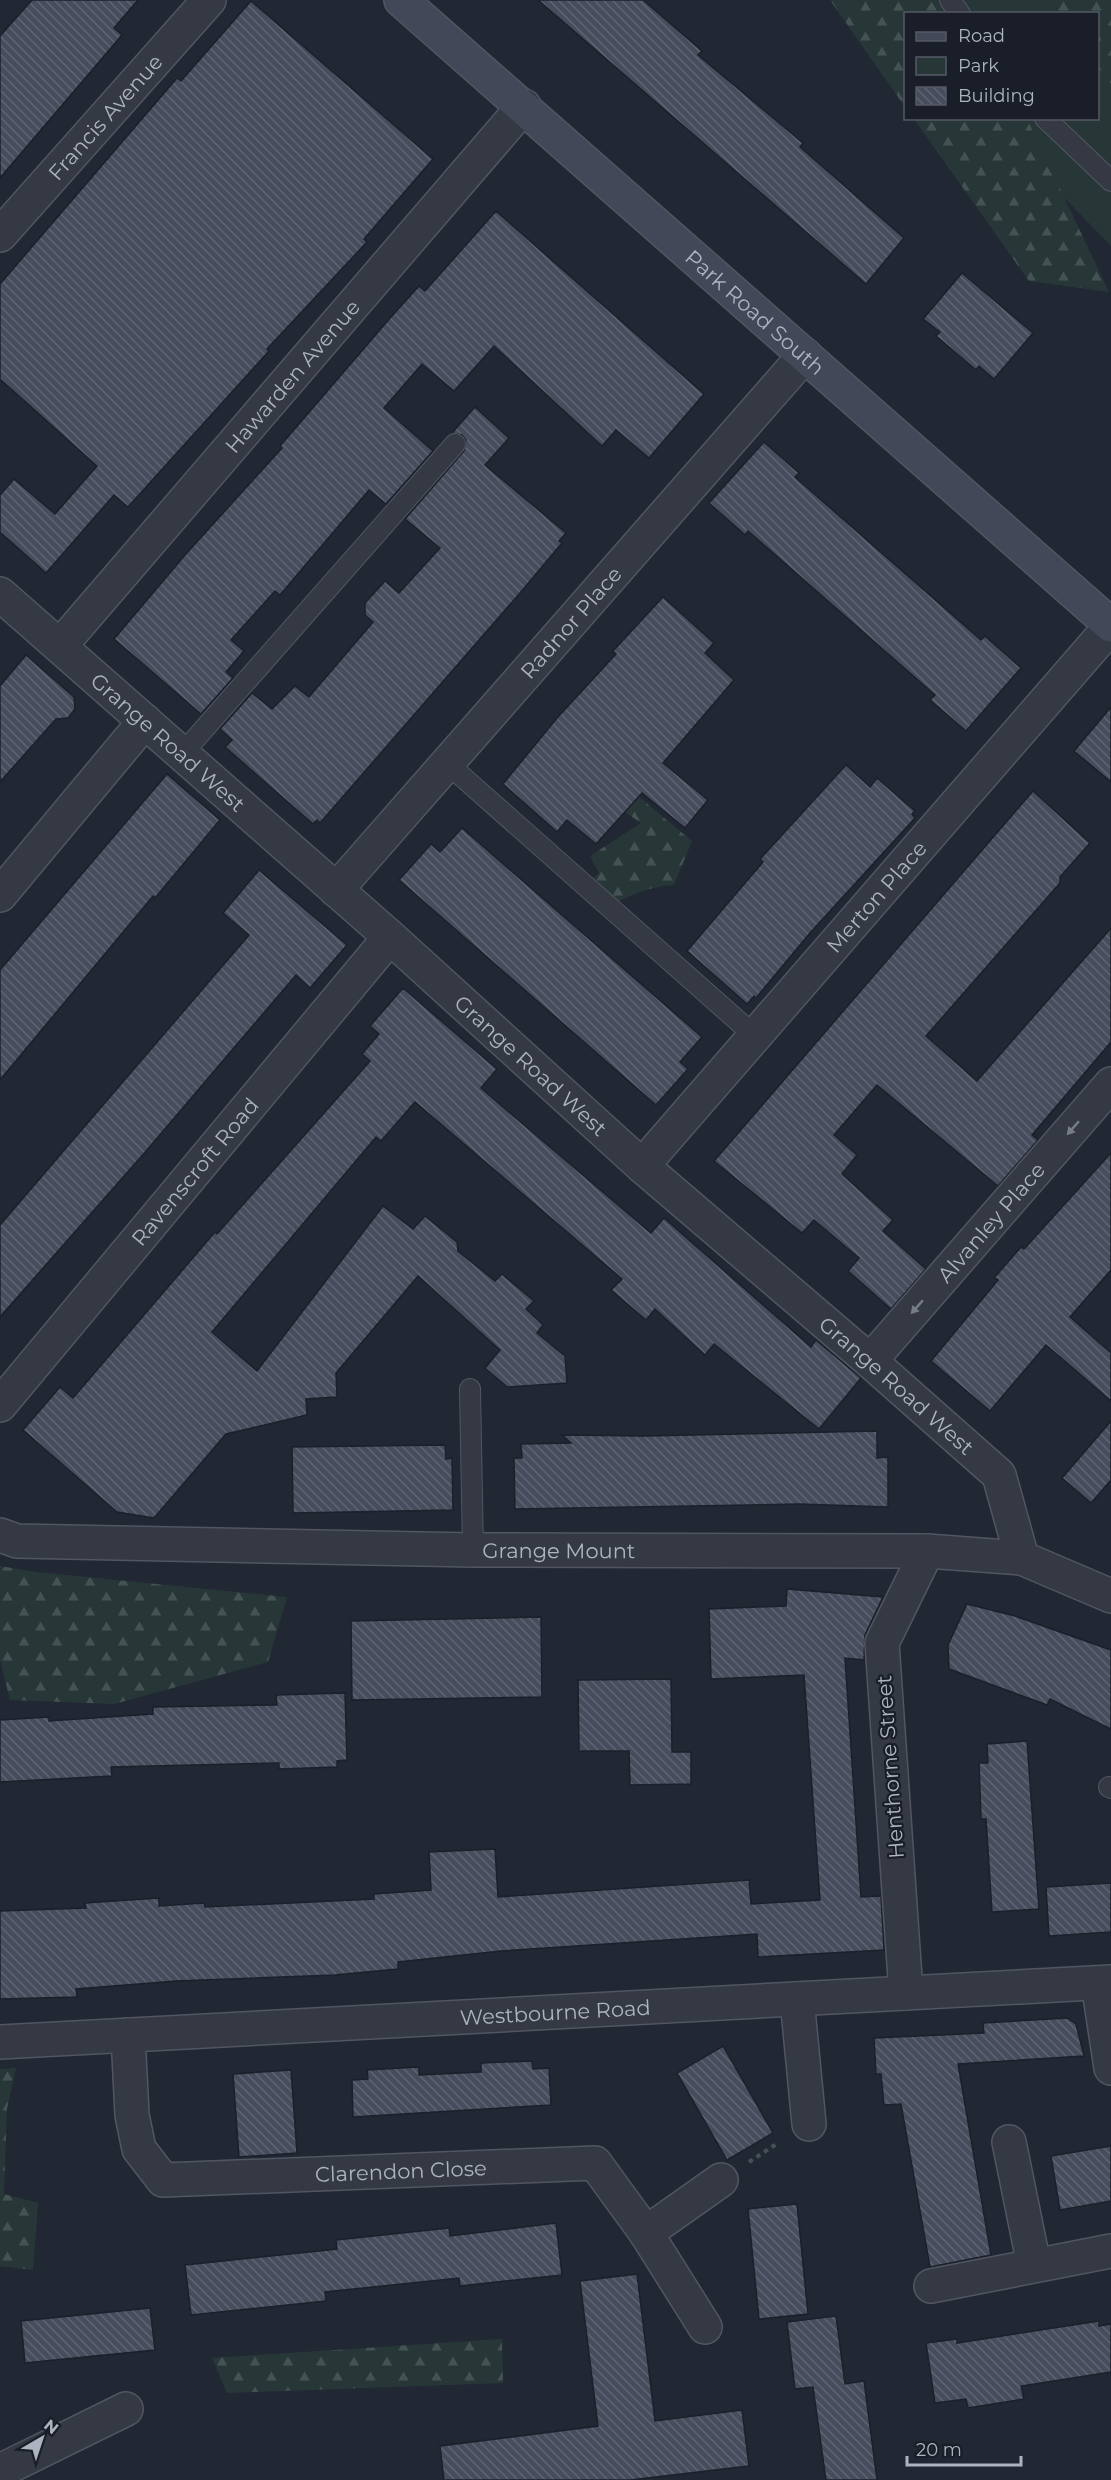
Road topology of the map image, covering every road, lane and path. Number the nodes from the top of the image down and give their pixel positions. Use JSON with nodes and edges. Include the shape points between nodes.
{"nodes":[{"id":1,"x":209,"y":0,"type":"edge"},
{"id":2,"x":401,"y":0,"type":"edge"},
{"id":3,"x":524,"y":106,"type":"junction"},
{"id":4,"x":1047,"y":120,"type":"edge"},
{"id":5,"x":1111,"y":181,"type":"edge"},
{"id":6,"x":0,"y":235,"type":"edge"},
{"id":7,"x":805,"y":355,"type":"junction"},
{"id":8,"x":455,"y":444,"type":"dead end"},
{"id":9,"x":0,"y":594,"type":"edge"},
{"id":10,"x":1111,"y":625,"type":"edge"},
{"id":11,"x":60,"y":646,"type":"junction"},
{"id":12,"x":145,"y":721,"type":"junction"},
{"id":13,"x":182,"y":754,"type":"junction"},
{"id":14,"x":447,"y":764,"type":"junction"},
{"id":15,"x":336,"y":890,"type":"junction"},
{"id":16,"x":0,"y":894,"type":"edge"},
{"id":17,"x":390,"y":937,"type":"junction"},
{"id":18,"x":755,"y":1036,"type":"junction"},
{"id":19,"x":1111,"y":1084,"type":"edge"},
{"id":20,"x":642,"y":1166,"type":"junction"},
{"id":21,"x":870,"y":1361,"type":"junction"},
{"id":22,"x":470,"y":1389,"type":"dead end"},
{"id":23,"x":0,"y":1405,"type":"edge"},
{"id":24,"x":0,"y":1535,"type":"edge"},
{"id":25,"x":473,"y":1550,"type":"junction"},
{"id":26,"x":927,"y":1551,"type":"junction"},
{"id":27,"x":1022,"y":1558,"type":"junction"},
{"id":28,"x":1111,"y":1596,"type":"edge"},
{"id":29,"x":1104,"y":1982,"type":"edge"},
{"id":30,"x":906,"y":1993,"type":"junction"},
{"id":31,"x":797,"y":1999,"type":"junction"},
{"id":32,"x":128,"y":2035,"type":"junction"},
{"id":33,"x":0,"y":2042,"type":"edge"},
{"id":34,"x":1111,"y":2068,"type":"edge"},
{"id":35,"x":809,"y":2124,"type":"joint"},
{"id":36,"x":1009,"y":2142,"type":"dead end"},
{"id":37,"x":721,"y":2180,"type":"joint"},
{"id":38,"x":646,"y":2233,"type":"junction"},
{"id":39,"x":1111,"y":2251,"type":"edge"},
{"id":40,"x":1034,"y":2265,"type":"junction"},
{"id":41,"x":931,"y":2286,"type":"dead end"},
{"id":42,"x":705,"y":2327,"type":"dead end"},
{"id":43,"x":126,"y":2409,"type":"dead end"},
{"id":44,"x":0,"y":2471,"type":"edge"}],
"edges":[{"from":1,"to":6,"type":"street","name":"Francis Avenue"},
{"from":2,"to":3,"type":"street","name":"Park Road South"},
{"from":3,"to":7,"type":"street","name":"Park Road South"},
{"from":3,"to":11,"type":"street","name":"Hawarden Avenue"},
{"from":4,"to":5,"type":"lane"},
{"from":7,"to":10,"type":"street","name":"Park Road South"},
{"from":7,"to":14,"type":"street","name":"Radnor Place"},
{"from":8,"to":13,"type":"lane"},
{"from":9,"to":11,"type":"street","name":"Grange Road West"},
{"from":10,"to":18,"type":"street","name":"Merton Place"},
{"from":11,"to":12,"type":"street","name":"Grange Road West"},
{"from":12,"to":13,"type":"street","name":"Grange Road West"},
{"from":12,"to":16,"type":"street"},
{"from":13,"to":15,"type":"street","name":"Grange Road West"},
{"from":14,"to":15,"type":"street","name":"Radnor Place"},
{"from":14,"to":18,"type":"lane"},
{"from":15,"to":17,"type":"street","name":"Grange Road West"},
{"from":17,"to":20,"type":"street","name":"Grange Road West"},
{"from":17,"to":23,"type":"street","name":"Ravenscroft Road"},
{"from":18,"to":20,"type":"street","name":"Merton Place"},
{"from":19,"to":21,"type":"street","name":"Alvanley Place","one_way":true},
{"from":20,"to":21,"type":"street","name":"Grange Road West"},
{"from":21,"to":27,"type":"street","name":"Grange Road West","via":[[999,1475]]},
{"from":22,"to":25,"type":"lane"},
{"from":24,"to":25,"type":"street","name":"Grange Mount","via":[[17,1541]]},
{"from":25,"to":26,"type":"street","name":"Grange Mount"},
{"from":26,"to":27,"type":"street","name":"Grange Mount"},
{"from":26,"to":30,"type":"street","name":"Henthorne Street","via":[[882,1643]]},
{"from":27,"to":28,"type":"street","name":"Grange Mount"},
{"from":29,"to":30,"type":"street","name":"Westbourne Road"},
{"from":29,"to":34,"type":"street"},
{"from":30,"to":31,"type":"street","name":"Westbourne Road"},
{"from":31,"to":32,"type":"street","name":"Westbourne Road"},
{"from":31,"to":35,"type":"street"},
{"from":32,"to":33,"type":"street","name":"Westbourne Road"},
{"from":32,"to":38,"type":"street","name":"Clarendon Close","via":[[132,2115],[139,2149],[163,2180],[595,2163]]},
{"from":35,"to":37,"type":"path"},
{"from":36,"to":40,"type":"street"},
{"from":37,"to":38,"type":"street"},
{"from":38,"to":42,"type":"street","name":"Clarendon Close"},
{"from":39,"to":40,"type":"street"},
{"from":40,"to":41,"type":"street"},
{"from":43,"to":44,"type":"street"}]}
